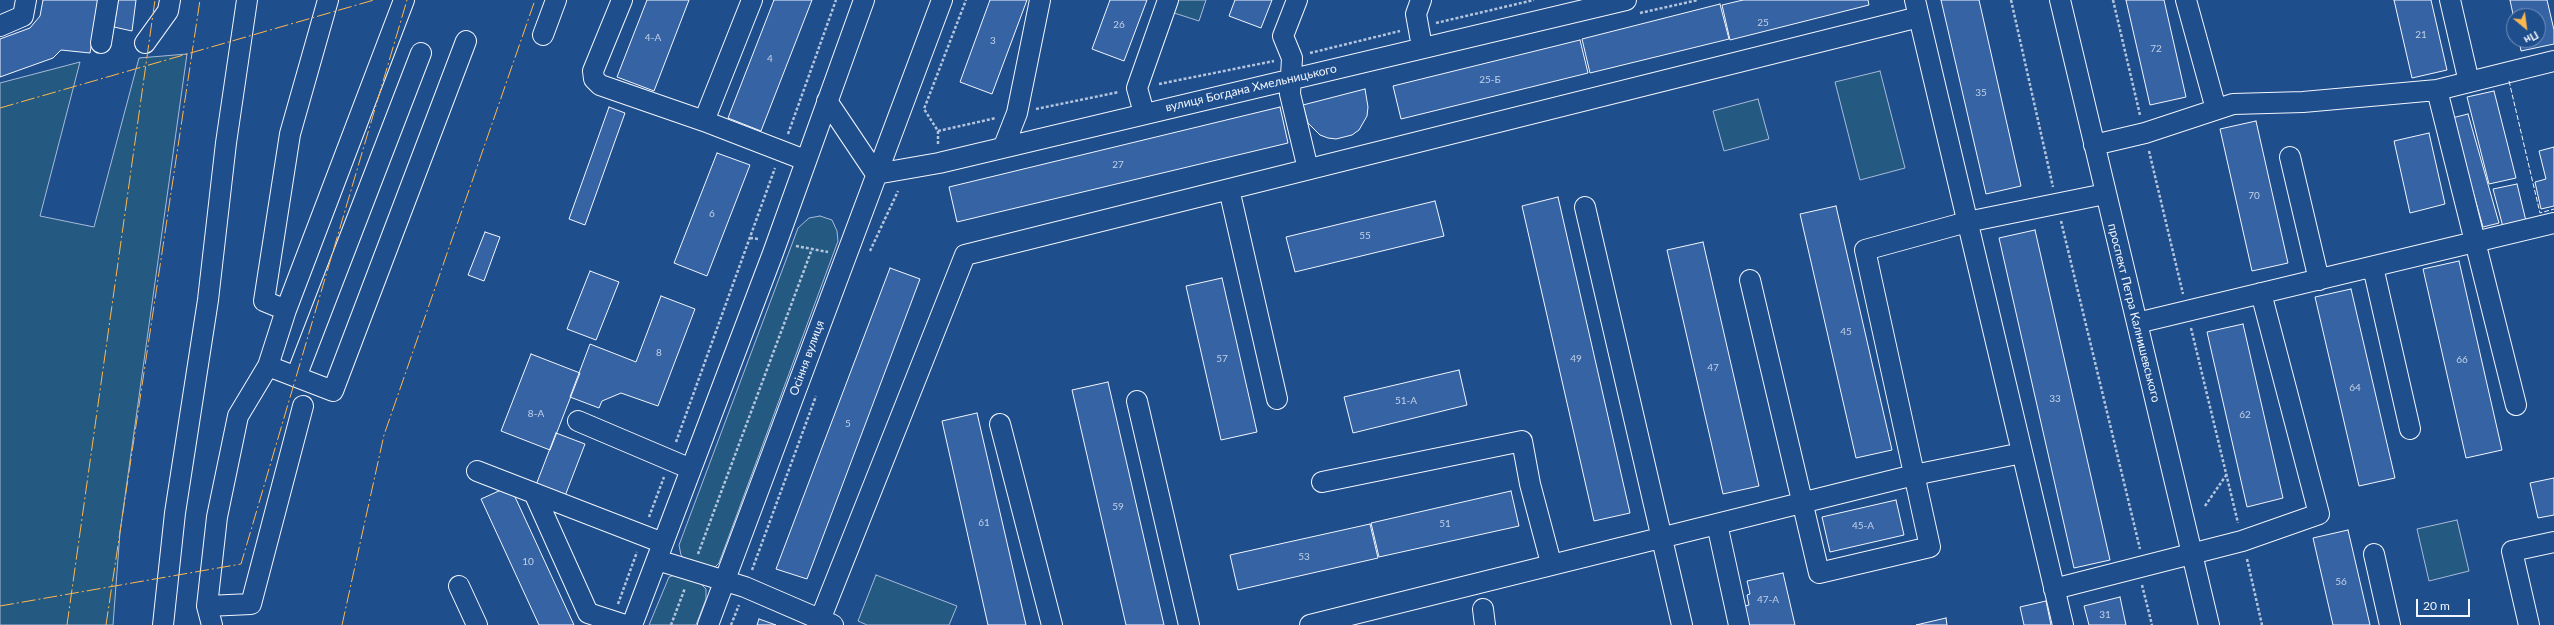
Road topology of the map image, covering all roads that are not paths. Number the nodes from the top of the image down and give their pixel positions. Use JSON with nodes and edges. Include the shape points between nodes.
{"nodes":[{"id":1,"x":26,"y":0,"type":"edge"},
{"id":2,"x":108,"y":0,"type":"edge"},
{"id":3,"x":170,"y":0,"type":"edge"},
{"id":4,"x":247,"y":0,"type":"edge"},
{"id":5,"x":328,"y":0,"type":"edge"},
{"id":6,"x":404,"y":0,"type":"edge"},
{"id":7,"x":556,"y":0,"type":"edge"},
{"id":8,"x":622,"y":0,"type":"edge"},
{"id":9,"x":752,"y":0,"type":"edge"},
{"id":10,"x":864,"y":0,"type":"edge"},
{"id":11,"x":942,"y":0,"type":"edge"},
{"id":12,"x":1040,"y":0,"type":"edge"},
{"id":13,"x":1168,"y":0,"type":"edge"},
{"id":14,"x":1297,"y":0,"type":"edge"},
{"id":15,"x":1421,"y":0,"type":"edge"},
{"id":16,"x":1626,"y":0,"type":"edge"},
{"id":17,"x":2060,"y":0,"type":"edge"},
{"id":18,"x":2186,"y":0,"type":"edge"},
{"id":19,"x":2450,"y":0,"type":"edge"},
{"id":20,"x":1555,"y":8,"type":"edge"},
{"id":21,"x":1917,"y":9,"type":"edge"},
{"id":22,"x":0,"y":26,"type":"edge"},
{"id":23,"x":543,"y":35,"type":"dead end"},
{"id":24,"x":466,"y":41,"type":"dead end"},
{"id":25,"x":101,"y":43,"type":"dead end"},
{"id":26,"x":145,"y":43,"type":"dead end"},
{"id":27,"x":1422,"y":47,"type":"junction"},
{"id":28,"x":421,"y":52,"type":"dead end"},
{"id":29,"x":2554,"y":61,"type":"edge"},
{"id":30,"x":1292,"y":78,"type":"junction"},
{"id":31,"x":2469,"y":82,"type":"junction"},
{"id":32,"x":2437,"y":90,"type":"junction"},
{"id":33,"x":826,"y":101,"type":"junction"},
{"id":34,"x":2216,"y":109,"type":"junction"},
{"id":35,"x":1144,"y":113,"type":"junction"},
{"id":36,"x":704,"y":121,"type":"junction"},
{"id":37,"x":2094,"y":145,"type":"junction"},
{"id":38,"x":1004,"y":146,"type":"junction"},
{"id":39,"x":2290,"y":157,"type":"dead end"},
{"id":40,"x":805,"y":160,"type":"junction"},
{"id":41,"x":1308,"y":169,"type":"junction"},
{"id":42,"x":876,"y":174,"type":"junction"},
{"id":43,"x":1229,"y":189,"type":"junction"},
{"id":44,"x":2105,"y":194,"type":"junction"},
{"id":45,"x":1585,"y":207,"type":"dead end"},
{"id":46,"x":1968,"y":222,"type":"junction"},
{"id":47,"x":2554,"y":223,"type":"edge"},
{"id":48,"x":2476,"y":242,"type":"junction"},
{"id":49,"x":2373,"y":267,"type":"junction"},
{"id":50,"x":1750,"y":280,"type":"dead end"},
{"id":51,"x":2319,"y":280,"type":"junction"},
{"id":52,"x":2261,"y":293,"type":"junction"},
{"id":53,"x":286,"y":310,"type":"junction"},
{"id":54,"x":2137,"y":323,"type":"junction"},
{"id":55,"x":268,"y":366,"type":"junction"},
{"id":56,"x":296,"y":377,"type":"junction"},
{"id":57,"x":1277,"y":399,"type":"dead end"},
{"id":58,"x":1137,"y":401,"type":"dead end"},
{"id":59,"x":2516,"y":405,"type":"dead end"},
{"id":60,"x":303,"y":406,"type":"dead end"},
{"id":61,"x":578,"y":421,"type":"dead end"},
{"id":62,"x":1000,"y":424,"type":"dead end"},
{"id":63,"x":2410,"y":429,"type":"dead end"},
{"id":64,"x":2022,"y":453,"type":"junction"},
{"id":65,"x":691,"y":469,"type":"junction"},
{"id":66,"x":477,"y":471,"type":"dead end"},
{"id":67,"x":1914,"y":475,"type":"junction"},
{"id":68,"x":1322,"y":482,"type":"dead end"},
{"id":69,"x":534,"y":493,"type":"junction"},
{"id":70,"x":1802,"y":504,"type":"junction"},
{"id":71,"x":1717,"y":524,"type":"junction"},
{"id":72,"x":1662,"y":537,"type":"junction"},
{"id":73,"x":2554,"y":542,"type":"edge"},
{"id":74,"x":660,"y":551,"type":"junction"},
{"id":75,"x":2192,"y":554,"type":"junction"},
{"id":76,"x":2374,"y":554,"type":"dead end"},
{"id":77,"x":1551,"y":563,"type":"junction"},
{"id":78,"x":724,"y":581,"type":"junction"},
{"id":79,"x":459,"y":586,"type":"dead end"},
{"id":80,"x":2054,"y":588,"type":"junction"},
{"id":81,"x":207,"y":606,"type":"junction"},
{"id":82,"x":619,"y":623,"type":"edge"},
{"id":83,"x":824,"y":623,"type":"edge"},
{"id":84,"x":163,"y":625,"type":"edge"},
{"id":85,"x":212,"y":625,"type":"edge"},
{"id":86,"x":477,"y":625,"type":"edge"},
{"id":87,"x":632,"y":625,"type":"edge"},
{"id":88,"x":708,"y":625,"type":"edge"},
{"id":89,"x":1052,"y":625,"type":"edge"},
{"id":90,"x":1189,"y":625,"type":"edge"},
{"id":91,"x":1310,"y":625,"type":"edge"},
{"id":92,"x":1682,"y":625,"type":"edge"},
{"id":93,"x":1739,"y":625,"type":"edge"},
{"id":94,"x":2063,"y":625,"type":"edge"},
{"id":95,"x":2209,"y":625,"type":"edge"},
{"id":96,"x":2390,"y":625,"type":"edge"},
{"id":97,"x":2529,"y":625,"type":"edge"}],
"edges":[{"from":1,"to":22,"type":"street","via":[[23,16]]},
{"from":2,"to":25,"type":"street"},
{"from":3,"to":26,"type":"street","via":[[168,11]]},
{"from":4,"to":84,"type":"street","via":[[226,143],[208,300],[175,513]]},
{"from":5,"to":53,"type":"street","via":[[290,134],[264,301]]},
{"from":6,"to":53,"type":"street"},
{"from":7,"to":23,"type":"street"},
{"from":8,"to":36,"type":"street","via":[[593,71],[594,79],[600,85]]},
{"from":9,"to":36,"type":"street"},
{"from":10,"to":33,"type":"street"},
{"from":11,"to":42,"type":"street","name":"Осіння вулиця"},
{"from":12,"to":38,"type":"street","via":[[1017,113]]},
{"from":13,"to":35,"type":"street","via":[[1137,88]]},
{"from":14,"to":30,"type":"street","via":[[1283,36],[1292,58]]},
{"from":15,"to":27,"type":"street","via":[[1416,14]]},
{"from":16,"to":20,"type":"street","name":"вулиця Богдана Хмельницького"},
{"from":17,"to":37,"type":"street","name":"проспект Петра Калнишевського"},
{"from":18,"to":34,"type":"street"},
{"from":19,"to":31,"type":"street"},
{"from":20,"to":27,"type":"street","name":"вулиця Богдана Хмельницького"},
{"from":21,"to":41,"type":"street"},
{"from":21,"to":46,"type":"street"},
{"from":24,"to":56,"type":"street","via":[[333,391]]},
{"from":27,"to":30,"type":"street","name":"вулиця Богдана Хмельницького"},
{"from":28,"to":56,"type":"street"},
{"from":29,"to":31,"type":"street"},
{"from":30,"to":35,"type":"street","name":"вулиця Богдана Хмельницького"},
{"from":30,"to":41,"type":"street","via":[[1290,94]]},
{"from":31,"to":32,"type":"street"},
{"from":32,"to":34,"type":"street","via":[[2303,102],[2233,104]]},
{"from":32,"to":48,"type":"street"},
{"from":33,"to":40,"type":"street"},
{"from":33,"to":42,"type":"street"},
{"from":34,"to":37,"type":"street","via":[[2145,133]]},
{"from":35,"to":38,"type":"street","name":"вулиця Богдана Хмельницького"},
{"from":36,"to":40,"type":"street"},
{"from":37,"to":44,"type":"street","name":"проспект Петра Калнишевського"},
{"from":38,"to":42,"type":"street","name":"вулиця Богдана Хмельницького","via":[[939,163]]},
{"from":39,"to":51,"type":"street"},
{"from":40,"to":65,"type":"street","via":[[777,242]]},
{"from":41,"to":43,"type":"street"},
{"from":42,"to":78,"type":"street","name":"Осіння вулиця"},
{"from":43,"to":57,"type":"street"},
{"from":43,"to":83,"type":"street","via":[[965,255]]},
{"from":44,"to":46,"type":"street"},
{"from":44,"to":54,"type":"street","name":"проспект Петра Калнишевського"},
{"from":45,"to":72,"type":"street"},
{"from":46,"to":64,"type":"street"},
{"from":46,"to":67,"type":"street","via":[[1865,250]]},
{"from":47,"to":48,"type":"street"},
{"from":48,"to":49,"type":"street"},
{"from":48,"to":59,"type":"street"},
{"from":49,"to":51,"type":"street"},
{"from":49,"to":63,"type":"street"},
{"from":50,"to":70,"type":"street"},
{"from":51,"to":52,"type":"street"},
{"from":52,"to":54,"type":"street"},
{"from":52,"to":75,"type":"street","via":[[2318,514],[2242,541]]},
{"from":53,"to":55,"type":"street"},
{"from":54,"to":75,"type":"street","name":"проспект Петра Калнишевського"},
{"from":55,"to":56,"type":"street"},
{"from":55,"to":81,"type":"street","via":[[238,416],[217,517]]},
{"from":58,"to":90,"type":"street"},
{"from":60,"to":81,"type":"street","via":[[251,604]]},
{"from":61,"to":65,"type":"street"},
{"from":62,"to":89,"type":"street"},
{"from":64,"to":67,"type":"street"},
{"from":64,"to":80,"type":"street"},
{"from":65,"to":74,"type":"street"},
{"from":66,"to":69,"type":"street"},
{"from":67,"to":70,"type":"street"},
{"from":67,"to":70,"type":"street","via":[[1930,547],[1820,573]]},
{"from":68,"to":77,"type":"street","via":[[1522,441],[1530,484]]},
{"from":69,"to":74,"type":"street","via":[[643,535]]},
{"from":69,"to":82,"type":"street","via":[[588,613]]},
{"from":70,"to":71,"type":"street"},
{"from":71,"to":72,"type":"street"},
{"from":71,"to":93,"type":"street"},
{"from":72,"to":77,"type":"street"},
{"from":72,"to":92,"type":"street"},
{"from":73,"to":97,"type":"street","via":[[2512,551]]},
{"from":74,"to":78,"type":"street","via":[[692,570]]},
{"from":74,"to":87,"type":"street"},
{"from":75,"to":80,"type":"street","via":[[2140,562]]},
{"from":75,"to":95,"type":"street","name":"проспект Петра Калнишевського"},
{"from":76,"to":96,"type":"street"},
{"from":77,"to":91,"type":"street"},
{"from":78,"to":83,"type":"street","via":[[745,587]]},
{"from":78,"to":88,"type":"street","name":"Осіння вулиця"},
{"from":79,"to":86,"type":"street"},
{"from":80,"to":94,"type":"street"},
{"from":81,"to":85,"type":"street"}]}
